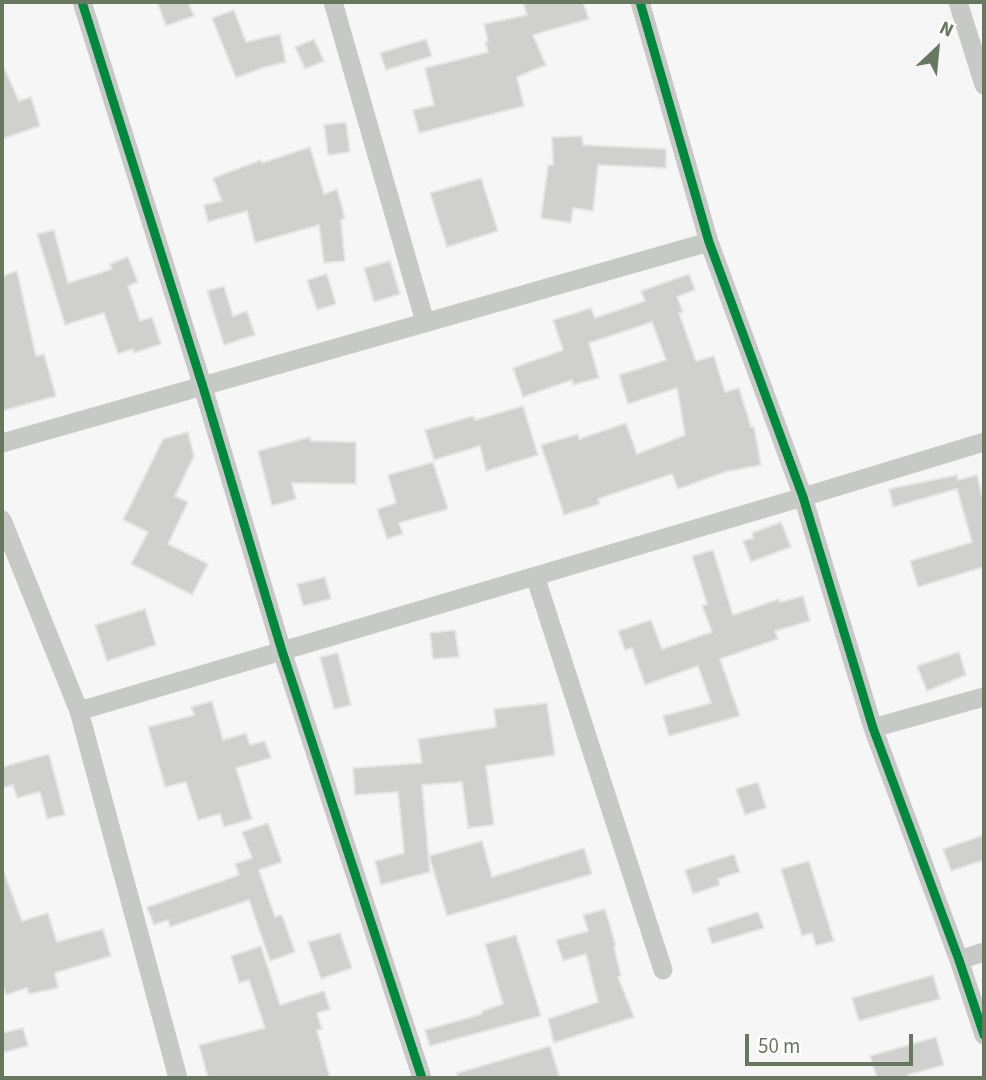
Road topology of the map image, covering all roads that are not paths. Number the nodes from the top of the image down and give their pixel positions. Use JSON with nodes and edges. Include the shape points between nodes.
{"nodes":[{"id":1,"x":82,"y":2,"type":"edge"},
{"id":2,"x":333,"y":2,"type":"edge"},
{"id":3,"x":640,"y":2,"type":"edge"},
{"id":4,"x":958,"y":2,"type":"edge"},
{"id":5,"x":984,"y":85,"type":"edge"},
{"id":6,"x":709,"y":242,"type":"junction"},
{"id":7,"x":425,"y":322,"type":"junction"},
{"id":8,"x":203,"y":387,"type":"junction"},
{"id":9,"x":984,"y":442,"type":"edge"},
{"id":10,"x":2,"y":443,"type":"edge"},
{"id":11,"x":803,"y":497,"type":"junction"},
{"id":12,"x":2,"y":520,"type":"edge"},
{"id":13,"x":535,"y":576,"type":"junction"},
{"id":14,"x":282,"y":651,"type":"junction"},
{"id":15,"x":984,"y":697,"type":"edge"},
{"id":16,"x":79,"y":711,"type":"junction"},
{"id":17,"x":873,"y":728,"type":"junction"},
{"id":18,"x":984,"y":952,"type":"edge"},
{"id":19,"x":959,"y":960,"type":"junction"},
{"id":20,"x":663,"y":970,"type":"dead end"},
{"id":21,"x":984,"y":1035,"type":"edge"},
{"id":22,"x":178,"y":1078,"type":"edge"},
{"id":23,"x":422,"y":1078,"type":"edge"}],
"edges":[{"from":1,"to":8,"type":"street"},
{"from":2,"to":7,"type":"street"},
{"from":3,"to":6,"type":"street"},
{"from":4,"to":5,"type":"street"},
{"from":6,"to":7,"type":"street"},
{"from":6,"to":11,"type":"street"},
{"from":7,"to":8,"type":"street"},
{"from":8,"to":10,"type":"street"},
{"from":8,"to":14,"type":"street"},
{"from":9,"to":11,"type":"street"},
{"from":11,"to":13,"type":"street"},
{"from":11,"to":17,"type":"street"},
{"from":12,"to":16,"type":"street"},
{"from":13,"to":14,"type":"street"},
{"from":13,"to":20,"type":"street"},
{"from":14,"to":16,"type":"street"},
{"from":14,"to":23,"type":"street"},
{"from":15,"to":17,"type":"street"},
{"from":16,"to":22,"type":"street"},
{"from":17,"to":19,"type":"street"},
{"from":18,"to":19,"type":"street"},
{"from":19,"to":21,"type":"street"}]}
